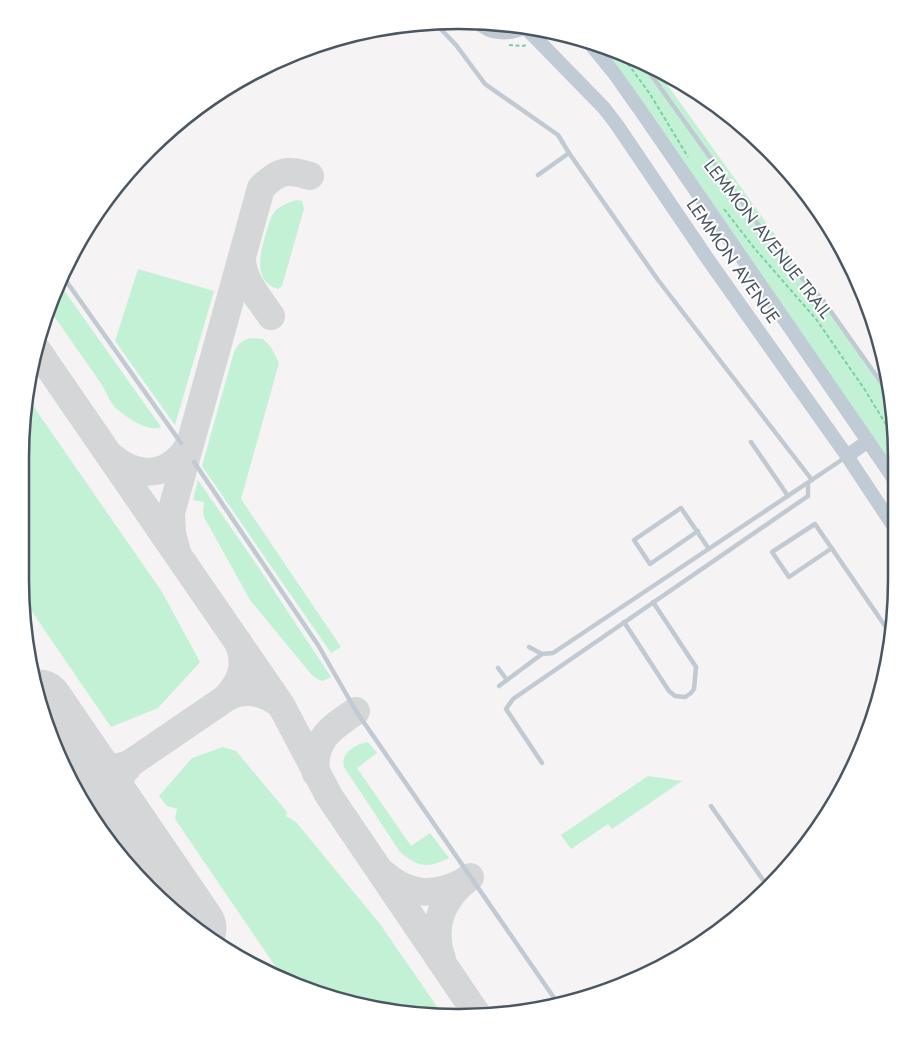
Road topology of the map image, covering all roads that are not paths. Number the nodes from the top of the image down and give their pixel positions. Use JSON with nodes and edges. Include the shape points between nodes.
{"nodes":[{"id":1,"x":442,"y":30,"type":"edge"},
{"id":2,"x":484,"y":30,"type":"edge"},
{"id":3,"x":517,"y":32,"type":"edge"},
{"id":4,"x":534,"y":36,"type":"edge"},
{"id":5,"x":596,"y":52,"type":"edge"},
{"id":6,"x":650,"y":74,"type":"edge"},
{"id":7,"x":569,"y":153,"type":"junction"},
{"id":8,"x":538,"y":175,"type":"dead end"},
{"id":9,"x":67,"y":282,"type":"edge"},
{"id":10,"x":881,"y":383,"type":"edge"},
{"id":11,"x":868,"y":440,"type":"junction"},
{"id":12,"x":751,"y":442,"type":"dead end"},
{"id":13,"x":181,"y":443,"type":"dead end"},
{"id":14,"x":847,"y":456,"type":"junction"},
{"id":15,"x":194,"y":462,"type":"dead end"},
{"id":16,"x":888,"y":470,"type":"edge"},
{"id":17,"x":810,"y":481,"type":"junction"},
{"id":18,"x":788,"y":496,"type":"junction"},
{"id":19,"x":888,"y":518,"type":"edge"},
{"id":20,"x":698,"y":531,"type":"junction"},
{"id":21,"x":832,"y":548,"type":"junction"},
{"id":22,"x":709,"y":549,"type":"junction"},
{"id":23,"x":652,"y":602,"type":"junction"},
{"id":24,"x":624,"y":622,"type":"junction"},
{"id":25,"x":886,"y":627,"type":"edge"},
{"id":26,"x":529,"y":647,"type":"dead end"},
{"id":27,"x":542,"y":654,"type":"junction"},
{"id":28,"x":498,"y":668,"type":"dead end"},
{"id":29,"x":507,"y":680,"type":"junction"},
{"id":30,"x":499,"y":686,"type":"dead end"},
{"id":31,"x":542,"y":763,"type":"dead end"},
{"id":32,"x":711,"y":806,"type":"dead end"},
{"id":33,"x":764,"y":881,"type":"edge"},
{"id":34,"x":554,"y":998,"type":"edge"}],
"edges":[{"from":1,"to":7,"type":"lane","via":[[485,84],[558,135]]},
{"from":2,"to":3,"type":"street","via":[[506,35]]},
{"from":4,"to":14,"type":"main road","name":"LEMMON AVENUE","via":[[604,108]]},
{"from":5,"to":11,"type":"main road","name":"LEMMON AVENUE","via":[[640,110]]},
{"from":6,"to":10,"type":"lane","via":[[780,255],[822,299]]},
{"from":7,"to":8,"type":"lane"},
{"from":7,"to":17,"type":"lane","via":[[658,280]]},
{"from":9,"to":13,"type":"lane"},
{"from":11,"to":14,"type":"main road"},
{"from":11,"to":16,"type":"main road","name":"LEMMON AVENUE"},
{"from":12,"to":18,"type":"lane"},
{"from":14,"to":17,"type":"lane"},
{"from":14,"to":19,"type":"main road","name":"LEMMON AVENUE"},
{"from":15,"to":34,"type":"lane","via":[[318,645],[356,712]]},
{"from":17,"to":18,"type":"lane"},
{"from":17,"to":23,"type":"lane","via":[[808,496]]},
{"from":18,"to":22,"type":"lane"},
{"from":20,"to":20,"type":"lane","via":[[681,508],[634,540],[650,564]]},
{"from":20,"to":22,"type":"lane"},
{"from":21,"to":21,"type":"lane","via":[[815,524],[772,552],[789,577]]},
{"from":21,"to":25,"type":"lane"},
{"from":22,"to":27,"type":"lane","via":[[553,653]]},
{"from":23,"to":24,"type":"lane"},
{"from":23,"to":24,"type":"lane","via":[[696,667],[694,689],[685,698],[668,691]]},
{"from":24,"to":31,"type":"lane","via":[[508,704],[506,709]]},
{"from":26,"to":27,"type":"lane"},
{"from":27,"to":29,"type":"lane"},
{"from":28,"to":29,"type":"lane"},
{"from":29,"to":30,"type":"lane"},
{"from":32,"to":33,"type":"lane"}]}
